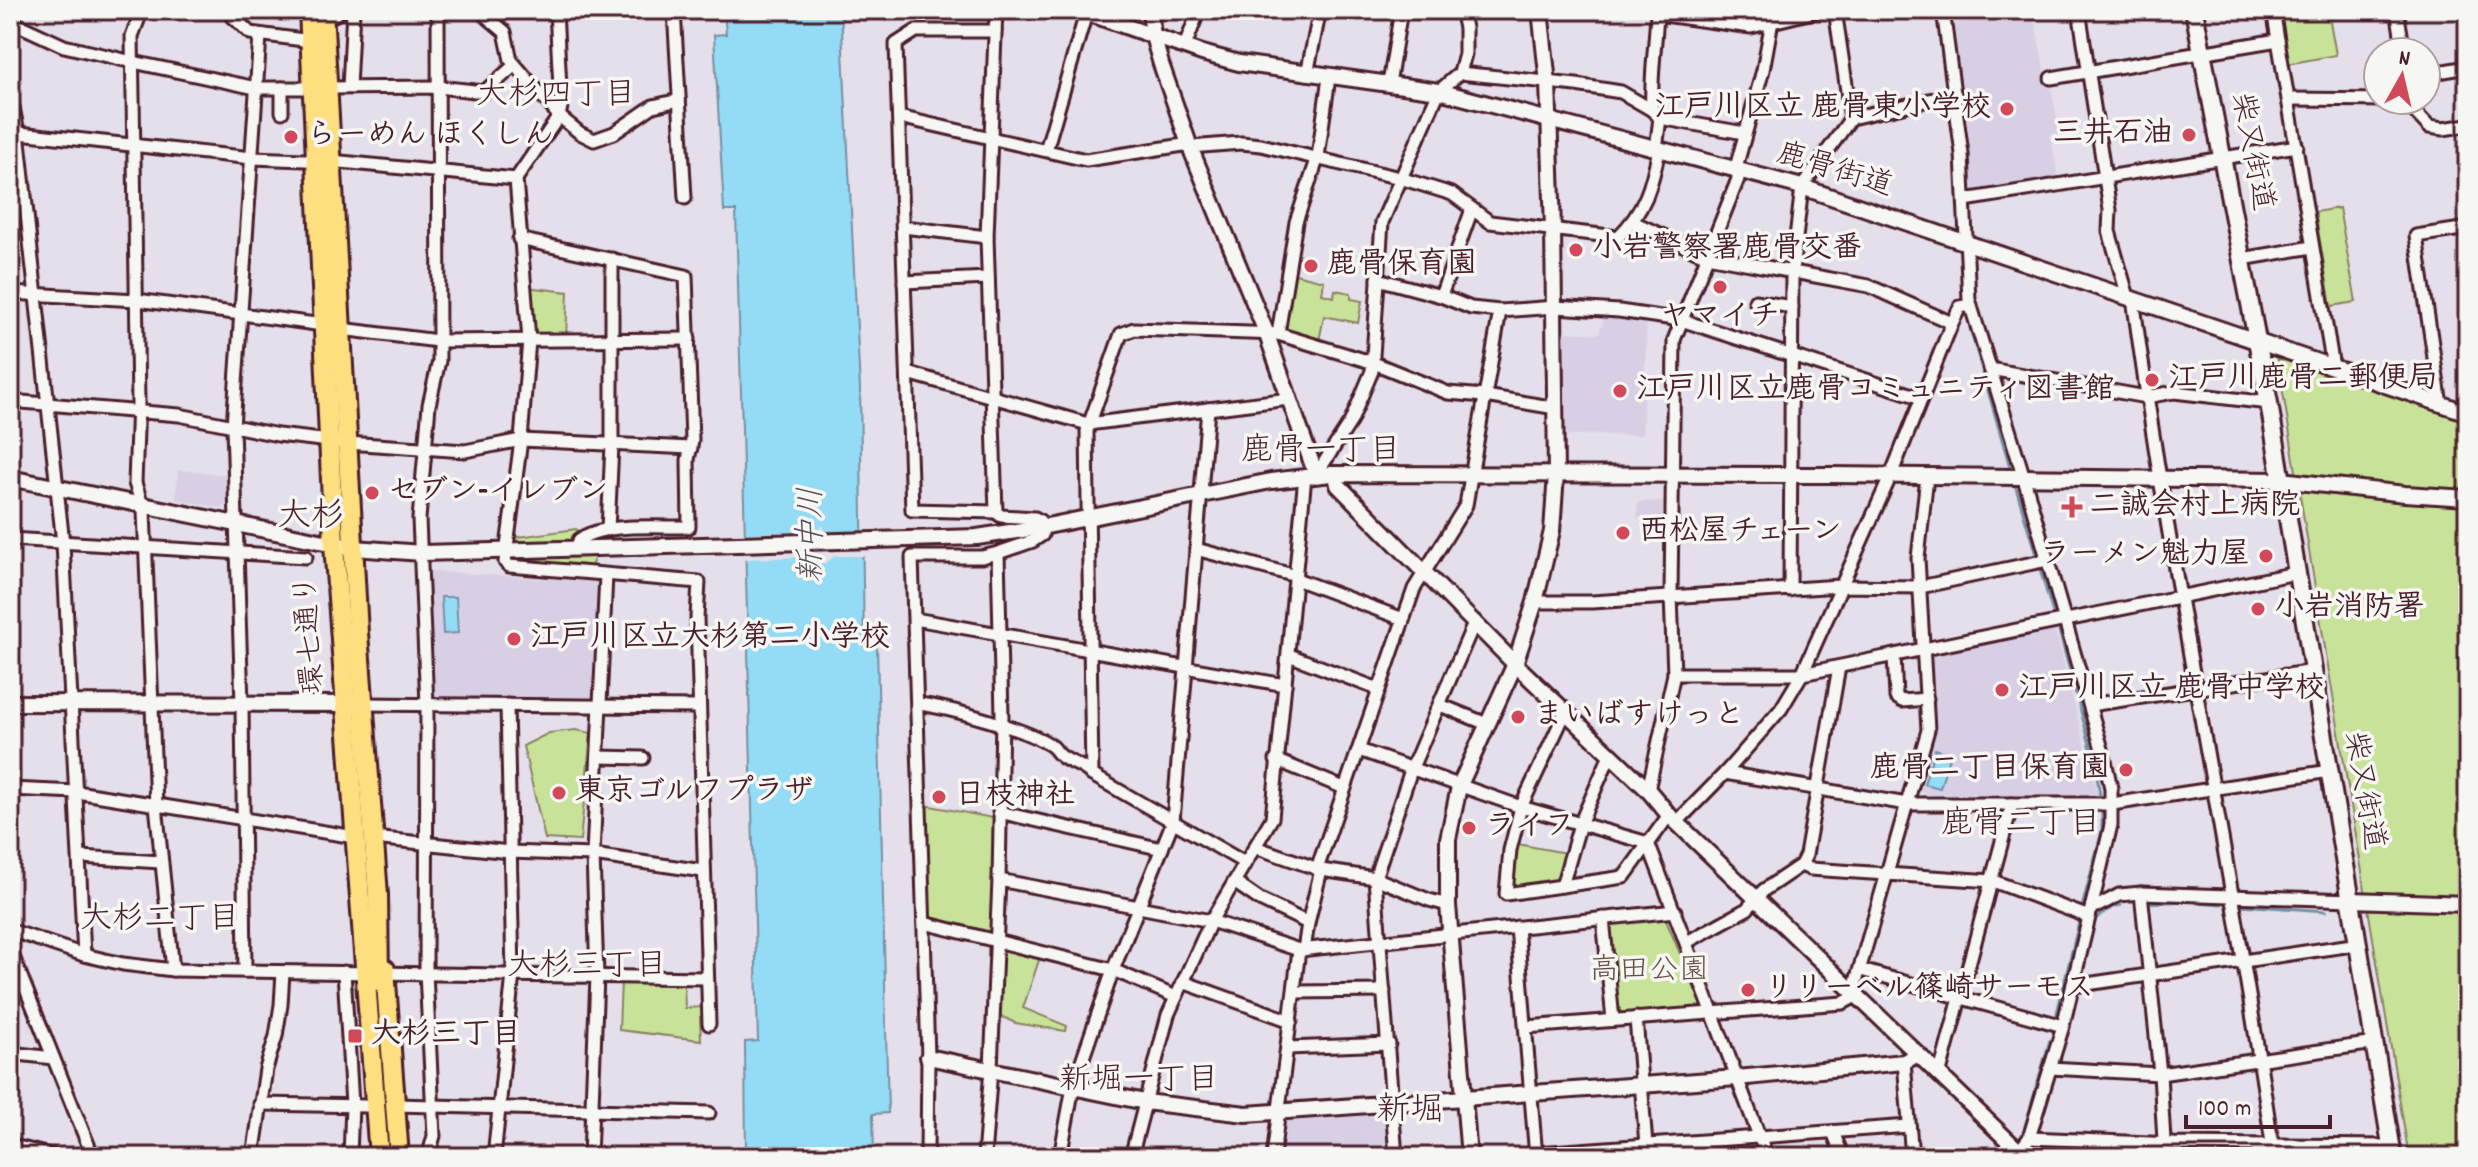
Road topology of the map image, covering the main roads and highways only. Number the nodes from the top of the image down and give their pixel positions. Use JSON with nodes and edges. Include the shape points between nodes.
{"nodes":[{"id":1,"x":2194,"y":10,"type":"edge"},
{"id":2,"x":324,"y":11,"type":"edge"},
{"id":3,"x":320,"y":88,"type":"junction"},
{"id":4,"x":338,"y":442,"type":"junction"},
{"id":5,"x":354,"y":704,"type":"junction"},
{"id":6,"x":367,"y":972,"type":"junction"},
{"id":7,"x":376,"y":1011,"type":"junction"},
{"id":8,"x":2392,"y":1152,"type":"edge"},
{"id":9,"x":369,"y":1157,"type":"edge"},
{"id":10,"x":379,"y":1157,"type":"edge"},
{"id":11,"x":391,"y":1157,"type":"edge"},
{"id":12,"x":399,"y":1157,"type":"edge"}],
"edges":[{"from":1,"to":8,"type":"main road","name":"柴又街道","via":[[2269,403]]},
{"from":2,"to":3,"type":"main road","name":"環七通り"},
{"from":2,"to":3,"type":"main road","name":"環七通り","via":[[311,41]]},
{"from":3,"to":4,"type":"main road","name":"環七通り"},
{"from":4,"to":5,"type":"main road","name":"環七通り","via":[[354,548]]},
{"from":4,"to":5,"type":"main road","name":"環七通り","via":[[334,544]]},
{"from":5,"to":6,"type":"main road","name":"環七通り","via":[[369,897]]},
{"from":6,"to":7,"type":"main road"},
{"from":6,"to":9,"type":"main road","via":[[359,1106]]},
{"from":6,"to":12,"type":"main road","via":[[396,1105]]},
{"from":7,"to":10,"type":"main road"},
{"from":7,"to":11,"type":"main road"}]}
